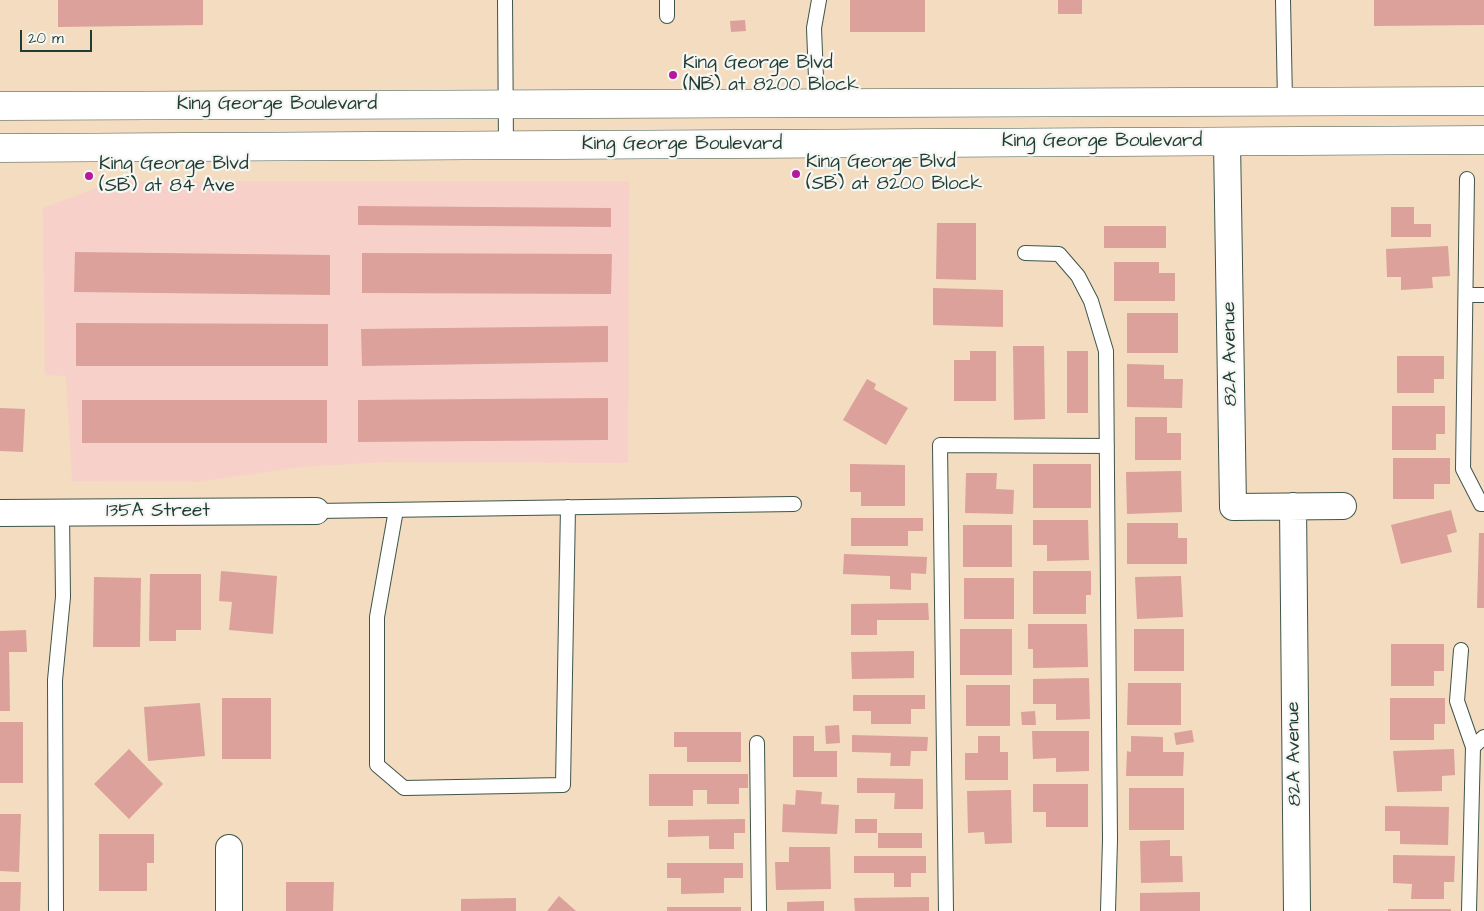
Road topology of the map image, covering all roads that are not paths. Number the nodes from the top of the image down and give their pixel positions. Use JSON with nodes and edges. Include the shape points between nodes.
{"nodes":[{"id":1,"x":505,"y":0,"type":"edge"},
{"id":2,"x":667,"y":0,"type":"edge"},
{"id":3,"x":819,"y":0,"type":"edge"},
{"id":4,"x":1283,"y":0,"type":"edge"},
{"id":5,"x":667,"y":16,"type":"dead end"},
{"id":6,"x":1285,"y":100,"type":"junction"},
{"id":7,"x":1484,"y":101,"type":"edge"},
{"id":8,"x":817,"y":103,"type":"junction"},
{"id":9,"x":506,"y":104,"type":"junction"},
{"id":10,"x":0,"y":106,"type":"edge"},
{"id":11,"x":1484,"y":140,"type":"edge"},
{"id":12,"x":1227,"y":142,"type":"junction"},
{"id":13,"x":506,"y":146,"type":"junction"},
{"id":14,"x":0,"y":148,"type":"edge"},
{"id":15,"x":1467,"y":178,"type":"dead end"},
{"id":16,"x":1025,"y":253,"type":"dead end"},
{"id":17,"x":1466,"y":295,"type":"junction"},
{"id":18,"x":1484,"y":295,"type":"edge"},
{"id":19,"x":1107,"y":446,"type":"junction"},
{"id":20,"x":794,"y":504,"type":"dead end"},
{"id":21,"x":1484,"y":504,"type":"edge"},
{"id":22,"x":1293,"y":506,"type":"junction"},
{"id":23,"x":1343,"y":506,"type":"dead end"},
{"id":24,"x":568,"y":507,"type":"junction"},
{"id":25,"x":396,"y":510,"type":"junction"},
{"id":26,"x":316,"y":511,"type":"joint"},
{"id":27,"x":0,"y":513,"type":"edge"},
{"id":28,"x":62,"y":513,"type":"junction"},
{"id":29,"x":1461,"y":650,"type":"dead end"},
{"id":30,"x":1484,"y":737,"type":"edge"},
{"id":31,"x":757,"y":743,"type":"dead end"},
{"id":32,"x":1473,"y":747,"type":"junction"},
{"id":33,"x":229,"y":848,"type":"dead end"},
{"id":34,"x":56,"y":911,"type":"edge"},
{"id":35,"x":229,"y":911,"type":"edge"},
{"id":36,"x":759,"y":911,"type":"edge"},
{"id":37,"x":946,"y":911,"type":"edge"},
{"id":38,"x":1108,"y":911,"type":"edge"},
{"id":39,"x":1297,"y":911,"type":"edge"},
{"id":40,"x":1469,"y":911,"type":"edge"}],
"edges":[{"from":1,"to":9,"type":"lane"},
{"from":2,"to":5,"type":"lane"},
{"from":3,"to":8,"type":"lane","via":[[814,28]]},
{"from":4,"to":6,"type":"lane"},
{"from":6,"to":7,"type":"main road","name":"King George Boulevard"},
{"from":6,"to":8,"type":"main road","name":"King George Boulevard"},
{"from":8,"to":9,"type":"main road","name":"King George Boulevard"},
{"from":9,"to":10,"type":"main road","name":"King George Boulevard"},
{"from":9,"to":13,"type":"lane"},
{"from":11,"to":12,"type":"main road","name":"King George Boulevard"},
{"from":12,"to":13,"type":"main road","name":"King George Boulevard"},
{"from":12,"to":22,"type":"street","name":"82A Avenue","via":[[1233,507]]},
{"from":13,"to":14,"type":"main road","name":"King George Boulevard"},
{"from":15,"to":17,"type":"lane"},
{"from":16,"to":19,"type":"lane","via":[[1059,254],[1078,276],[1090,301],[1106,351]]},
{"from":17,"to":18,"type":"lane"},
{"from":17,"to":21,"type":"lane","via":[[1462,469],[1481,504]]},
{"from":19,"to":37,"type":"lane","via":[[940,445]]},
{"from":19,"to":38,"type":"lane"},
{"from":20,"to":24,"type":"lane"},
{"from":22,"to":23,"type":"street","name":"82A Avenue"},
{"from":22,"to":39,"type":"street","name":"82A Avenue"},
{"from":24,"to":25,"type":"lane"},
{"from":24,"to":25,"type":"lane","via":[[563,785],[404,788],[377,765],[377,617]]},
{"from":25,"to":26,"type":"lane"},
{"from":26,"to":28,"type":"street","name":"135A Street"},
{"from":27,"to":28,"type":"street","name":"135A Street"},
{"from":28,"to":34,"type":"lane","via":[[63,597],[55,680]]},
{"from":29,"to":32,"type":"lane","via":[[1457,701]]},
{"from":30,"to":32,"type":"lane"},
{"from":31,"to":36,"type":"lane"},
{"from":32,"to":40,"type":"lane"},
{"from":33,"to":35,"type":"street"}]}
